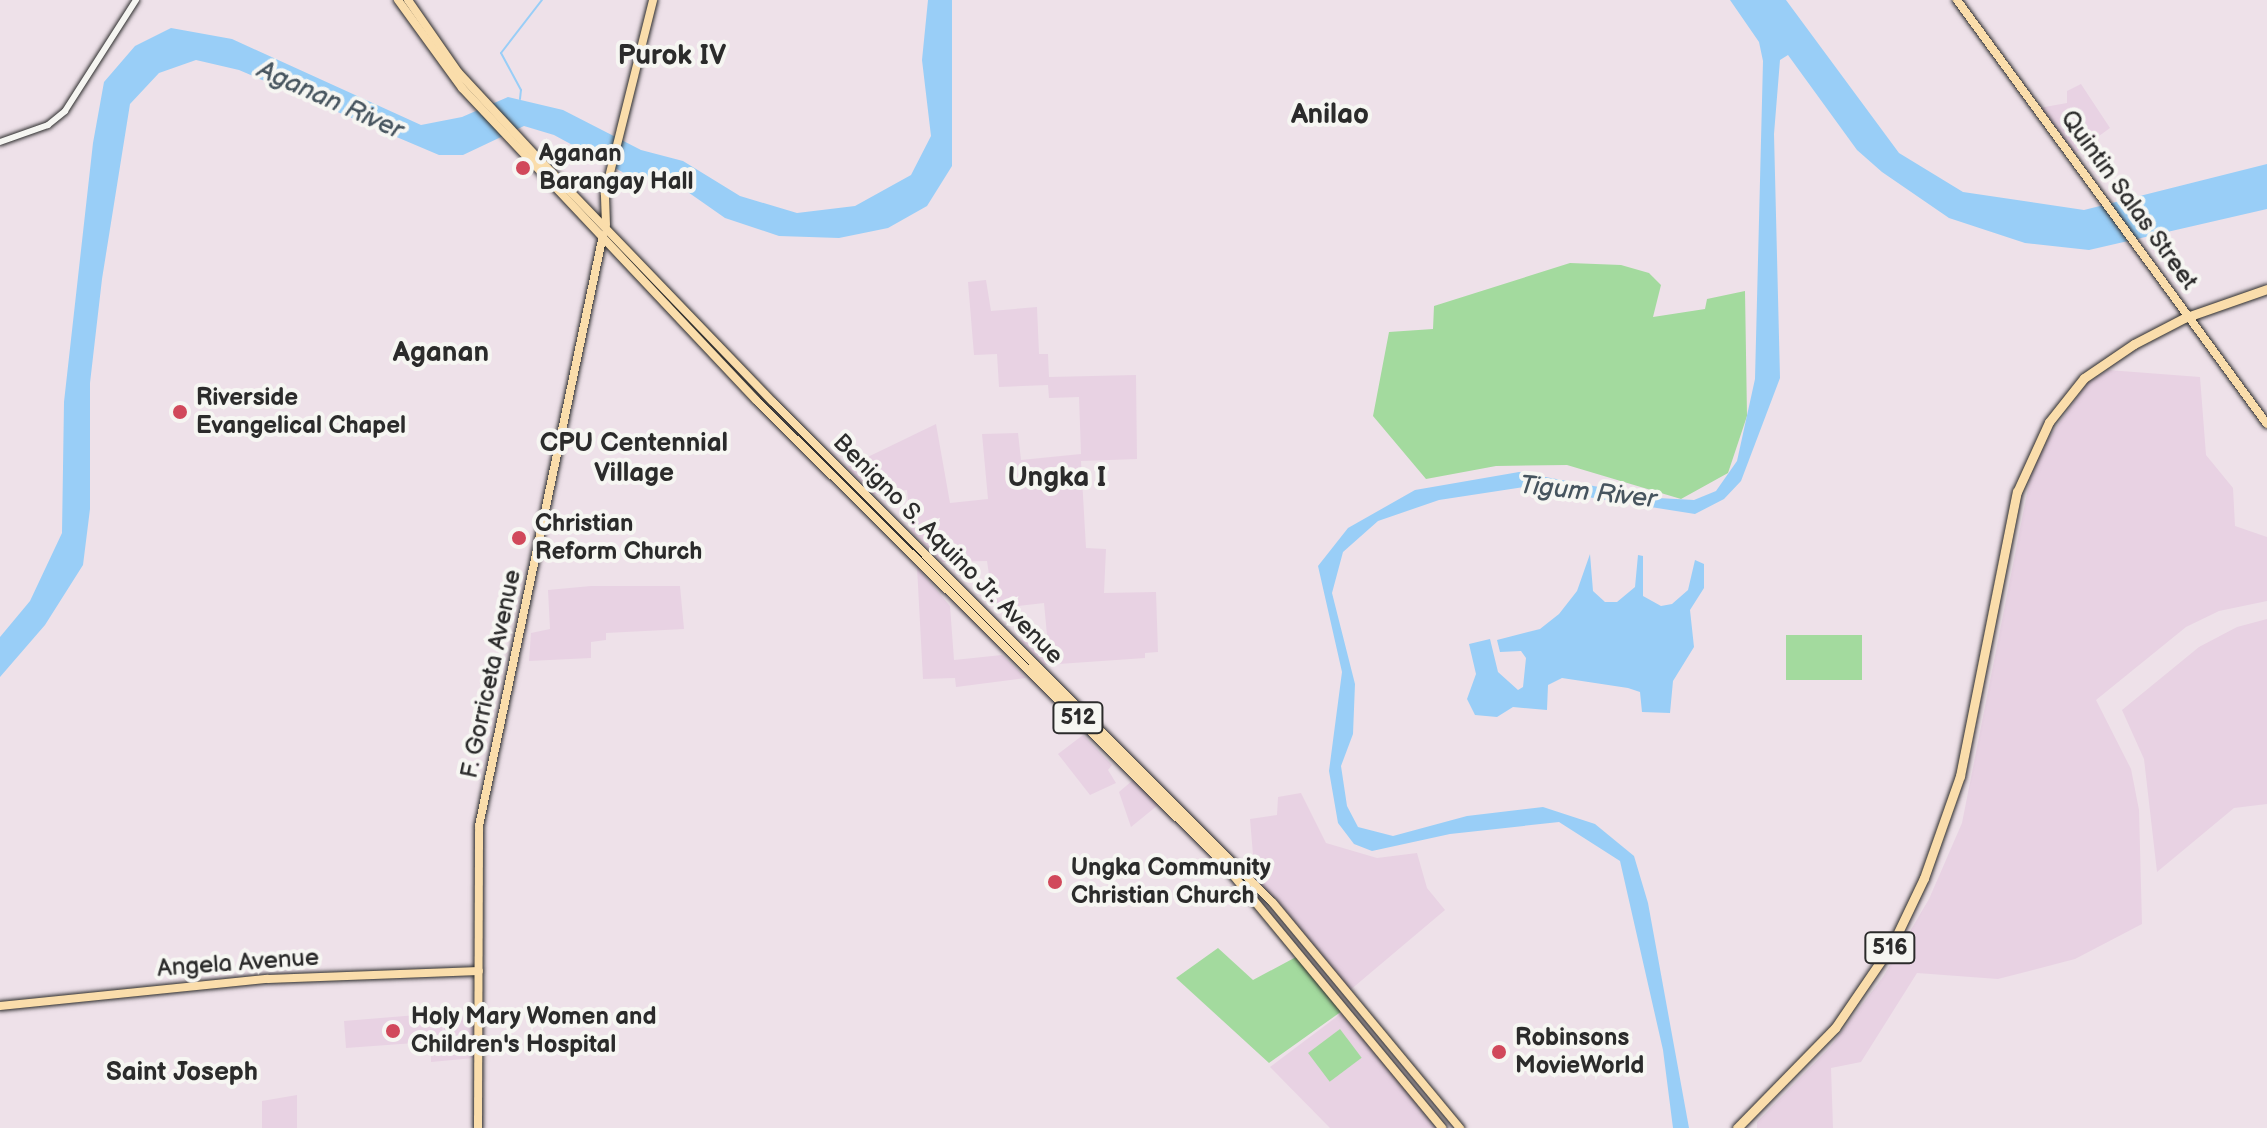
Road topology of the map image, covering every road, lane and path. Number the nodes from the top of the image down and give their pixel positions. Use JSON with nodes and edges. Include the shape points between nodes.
{"nodes":[{"id":1,"x":136,"y":0,"type":"edge"},
{"id":2,"x":398,"y":0,"type":"edge"},
{"id":3,"x":408,"y":0,"type":"edge"},
{"id":4,"x":653,"y":0,"type":"edge"},
{"id":5,"x":1957,"y":0,"type":"edge"},
{"id":6,"x":465,"y":86,"type":"junction"},
{"id":7,"x":0,"y":142,"type":"edge"},
{"id":8,"x":605,"y":193,"type":"junction"},
{"id":9,"x":577,"y":200,"type":"junction"},
{"id":10,"x":607,"y":234,"type":"junction"},
{"id":11,"x":2267,"y":289,"type":"edge"},
{"id":12,"x":673,"y":294,"type":"junction"},
{"id":13,"x":664,"y":301,"type":"junction"},
{"id":14,"x":2188,"y":316,"type":"junction"},
{"id":15,"x":782,"y":418,"type":"junction"},
{"id":16,"x":2267,"y":424,"type":"edge"},
{"id":17,"x":479,"y":971,"type":"junction"},
{"id":18,"x":0,"y":1006,"type":"edge"},
{"id":19,"x":1782,"y":1085,"type":"junction"},
{"id":20,"x":1431,"y":1102,"type":"junction"},
{"id":21,"x":478,"y":1128,"type":"edge"},
{"id":22,"x":1445,"y":1128,"type":"edge"},
{"id":23,"x":1457,"y":1128,"type":"edge"},
{"id":24,"x":1737,"y":1128,"type":"edge"},
{"id":25,"x":1744,"y":1128,"type":"edge"}],
"edges":[{"from":1,"to":7,"type":"street","via":[[65,111],[48,125]]},
{"from":2,"to":6,"type":"main road","name":"Benigno S. Aquino Jr. Avenue","number":"512"},
{"from":3,"to":6,"type":"main road","name":"Benigno S. Aquino Jr. Avenue","number":"512"},
{"from":4,"to":8,"type":"main road","name":"F. Gorriceta Avenue"},
{"from":5,"to":14,"type":"main road","name":"Quintin Salas Street"},
{"from":6,"to":9,"type":"main road","name":"Benigno S. Aquino Jr. Avenue","number":"512"},
{"from":8,"to":9,"type":"main road","via":[[594,205]]},
{"from":8,"to":10,"type":"main road","name":"F. Gorriceta Avenue"},
{"from":9,"to":10,"type":"main road","name":"Benigno S. Aquino Jr. Avenue","number":"512"},
{"from":10,"to":12,"type":"main road","name":"Benigno S. Aquino Jr. Avenue","number":"512"},
{"from":10,"to":13,"type":"main road","name":"Benigno S. Aquino Jr. Avenue","number":"512"},
{"from":10,"to":17,"type":"main road","name":"F. Gorriceta Avenue","via":[[600,247],[484,799]]},
{"from":11,"to":14,"type":"highway","number":"516"},
{"from":12,"to":13,"type":"main road","via":[[672,302]]},
{"from":12,"to":15,"type":"main road","name":"Benigno S. Aquino Jr. Avenue","number":"512"},
{"from":13,"to":15,"type":"main road","name":"Benigno S. Aquino Jr. Avenue","number":"512"},
{"from":14,"to":16,"type":"main road","name":"Quintin Salas Street"},
{"from":14,"to":19,"type":"highway","number":"516","via":[[2084,378],[2035,445],[2017,492],[1960,776],[1936,851],[1890,948],[1835,1028]]},
{"from":15,"to":20,"type":"main road","name":"Benigno S. Aquino Jr. Avenue","number":"512","via":[[1222,855]]},
{"from":17,"to":18,"type":"main road","name":"Angela Avenue","via":[[268,979]]},
{"from":17,"to":21,"type":"main road","name":"F. Gorriceta Avenue"},
{"from":19,"to":24,"type":"highway","number":"516"},
{"from":19,"to":25,"type":"highway","number":"516"},
{"from":20,"to":22,"type":"main road","name":"Benigno S. Aquino Jr. Avenue","number":"512"},
{"from":20,"to":23,"type":"main road","name":"Benigno S. Aquino Jr. Avenue","number":"512"}]}
